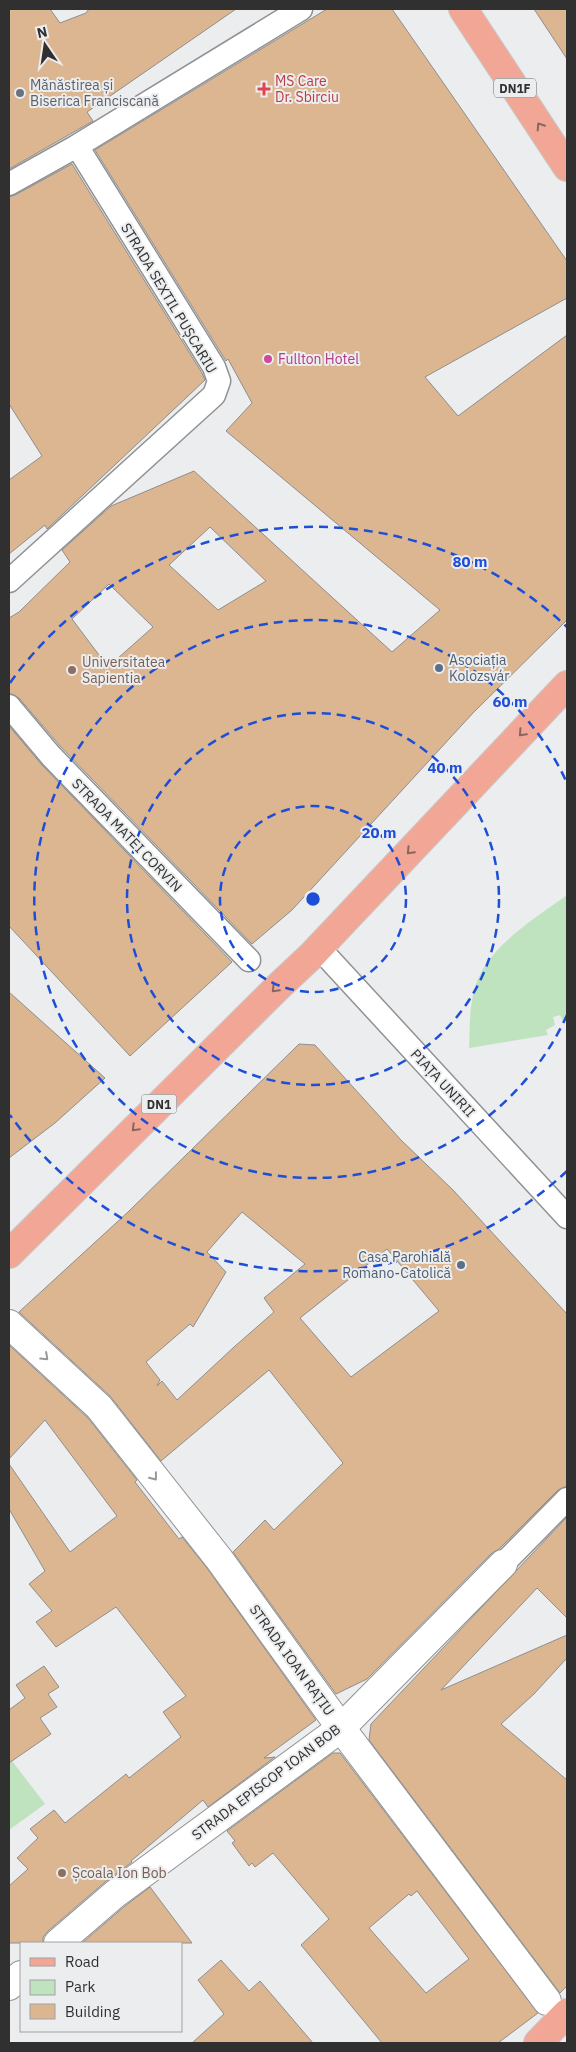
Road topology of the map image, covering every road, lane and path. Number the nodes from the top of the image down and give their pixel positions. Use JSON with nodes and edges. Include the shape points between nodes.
{"nodes":[{"id":1,"x":301,"y":9,"type":"edge"},
{"id":2,"x":463,"y":9,"type":"edge"},
{"id":3,"x":77,"y":146,"type":"junction"},
{"id":4,"x":567,"y":167,"type":"edge"},
{"id":5,"x":9,"y":184,"type":"edge"},
{"id":6,"x":9,"y":581,"type":"edge"},
{"id":7,"x":567,"y":684,"type":"edge"},
{"id":8,"x":9,"y":706,"type":"edge"},
{"id":9,"x":315,"y":952,"type":"junction"},
{"id":10,"x":249,"y":960,"type":"dead end"},
{"id":11,"x":567,"y":1217,"type":"edge"},
{"id":12,"x":9,"y":1254,"type":"edge"},
{"id":13,"x":9,"y":1324,"type":"edge"},
{"id":14,"x":567,"y":1499,"type":"edge"},
{"id":15,"x":503,"y":1564,"type":"joint"},
{"id":16,"x":341,"y":1728,"type":"junction"},
{"id":17,"x":59,"y":1942,"type":"edge"},
{"id":18,"x":20,"y":1976,"type":"edge"},
{"id":19,"x":9,"y":1986,"type":"edge"},
{"id":20,"x":557,"y":2009,"type":"edge"},
{"id":21,"x":538,"y":2043,"type":"edge"}],
"edges":[{"from":1,"to":3,"type":"street"},
{"from":4,"to":2,"type":"main road","number":"DN1F","one_way":true},
{"from":3,"to":5,"type":"street"},
{"from":3,"to":6,"type":"street","name":"STRADA SEXTIL PUȘCARIU","via":[[214,367],[219,381],[214,394]]},
{"from":7,"to":9,"type":"main road","number":"DN1","one_way":true},
{"from":8,"to":10,"type":"street","name":"STRADA MATEI CORVIN","via":[[51,756]]},
{"from":9,"to":11,"type":"street","name":"PIAȚA UNIRII"},
{"from":9,"to":12,"type":"main road","number":"DN1","one_way":true},
{"from":13,"to":16,"type":"street","name":"STRADA IOAN RAȚIU","one_way":true,"via":[[99,1407],[219,1559]]},
{"from":14,"to":15,"type":"street","name":"STRADA EPISCOP IOAN BOB"},
{"from":15,"to":16,"type":"street","name":"STRADA EPISCOP IOAN BOB"},
{"from":16,"to":17,"type":"street","name":"STRADA EPISCOP IOAN BOB","via":[[115,1894]]},
{"from":16,"to":20,"type":"street","name":"STRADA IOAN RAȚIU"},
{"from":18,"to":19,"type":"street"},
{"from":20,"to":21,"type":"main road"}]}
